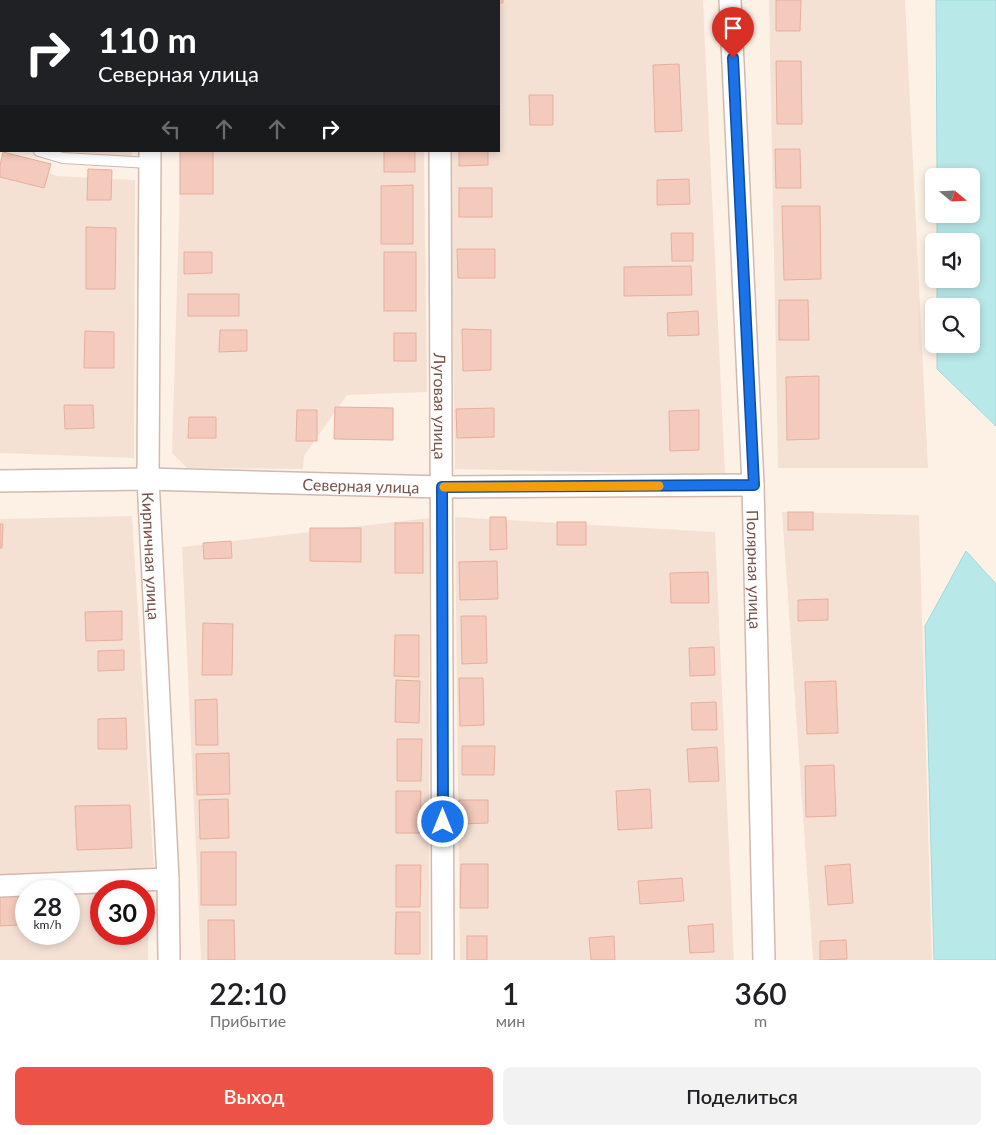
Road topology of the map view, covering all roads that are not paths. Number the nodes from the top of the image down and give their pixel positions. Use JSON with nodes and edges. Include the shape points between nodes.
{"nodes":[{"id":1,"x":730,"y":0,"type":"edge"},
{"id":2,"x":42,"y":152,"type":"edge"},
{"id":3,"x":440,"y":152,"type":"edge"},
{"id":4,"x":150,"y":157,"type":"edge"},
{"id":5,"x":148,"y":479,"type":"junction"},
{"id":6,"x":0,"y":481,"type":"edge"},
{"id":7,"x":754,"y":485,"type":"junction"},
{"id":8,"x":442,"y":487,"type":"junction"},
{"id":9,"x":168,"y":879,"type":"junction"},
{"id":10,"x":0,"y":886,"type":"edge"},
{"id":11,"x":169,"y":960,"type":"edge"},
{"id":12,"x":443,"y":960,"type":"edge"},
{"id":13,"x":764,"y":960,"type":"edge"}],
"edges":[{"from":1,"to":7,"type":"street","name":"Полярная улица"},
{"from":2,"to":4,"type":"lane","via":[[63,158]]},
{"from":3,"to":8,"type":"street","name":"Луговая улица"},
{"from":4,"to":5,"type":"street","name":"Кирпичная улица"},
{"from":5,"to":6,"type":"street","name":"Северная улица"},
{"from":5,"to":8,"type":"street","name":"Северная улица"},
{"from":5,"to":9,"type":"street","name":"Кирпичная улица"},
{"from":7,"to":8,"type":"street","name":"Северная улица"},
{"from":7,"to":13,"type":"street","name":"Полярная улица"},
{"from":8,"to":12,"type":"street","name":"Луговая улица"},
{"from":9,"to":10,"type":"street"},
{"from":9,"to":11,"type":"street","name":"Кирпичная улица"}]}
